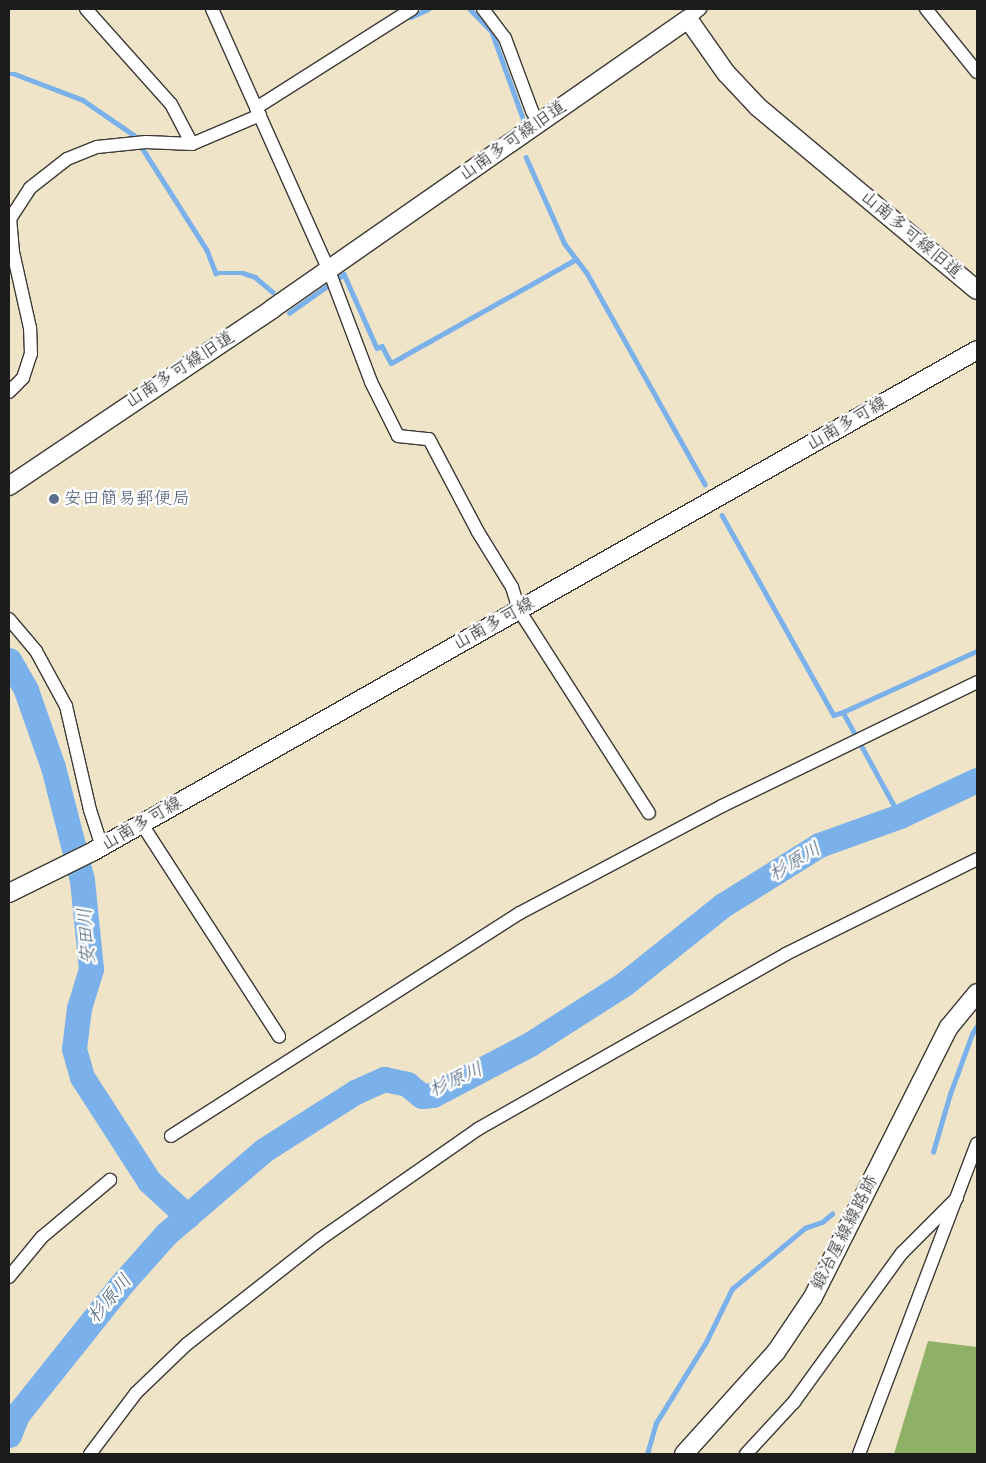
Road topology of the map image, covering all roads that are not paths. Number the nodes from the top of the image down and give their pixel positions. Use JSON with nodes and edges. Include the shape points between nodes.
{"nodes":[{"id":1,"x":86,"y":9,"type":"edge"},
{"id":2,"x":212,"y":9,"type":"edge"},
{"id":3,"x":412,"y":9,"type":"edge"},
{"id":4,"x":483,"y":9,"type":"edge"},
{"id":5,"x":926,"y":9,"type":"edge"},
{"id":6,"x":694,"y":14,"type":"edge"},
{"id":7,"x":977,"y":72,"type":"edge"},
{"id":8,"x":258,"y":111,"type":"junction"},
{"id":9,"x":539,"y":123,"type":"junction"},
{"id":10,"x":192,"y":144,"type":"junction"},
{"id":11,"x":328,"y":268,"type":"junction"},
{"id":12,"x":977,"y":290,"type":"edge"},
{"id":13,"x":977,"y":350,"type":"edge"},
{"id":14,"x":9,"y":392,"type":"edge"},
{"id":15,"x":9,"y":486,"type":"edge"},
{"id":16,"x":519,"y":610,"type":"junction"},
{"id":17,"x":9,"y":619,"type":"edge"},
{"id":18,"x":977,"y":682,"type":"edge"},
{"id":19,"x":649,"y":814,"type":"dead end"},
{"id":20,"x":146,"y":821,"type":"junction"},
{"id":21,"x":97,"y":849,"type":"junction"},
{"id":22,"x":977,"y":859,"type":"edge"},
{"id":23,"x":9,"y":893,"type":"edge"},
{"id":24,"x":977,"y":993,"type":"edge"},
{"id":25,"x":279,"y":1036,"type":"dead end"},
{"id":26,"x":172,"y":1136,"type":"dead end"},
{"id":27,"x":977,"y":1144,"type":"edge"},
{"id":28,"x":110,"y":1180,"type":"dead end"},
{"id":29,"x":957,"y":1198,"type":"junction"},
{"id":30,"x":9,"y":1277,"type":"edge"},
{"id":31,"x":90,"y":1454,"type":"edge"},
{"id":32,"x":684,"y":1454,"type":"edge"},
{"id":33,"x":746,"y":1454,"type":"edge"},
{"id":34,"x":859,"y":1454,"type":"edge"}],
"edges":[{"from":1,"to":10,"type":"street","via":[[171,104]]},
{"from":2,"to":8,"type":"street"},
{"from":3,"to":8,"type":"street"},
{"from":4,"to":9,"type":"street","via":[[505,38]]},
{"from":5,"to":7,"type":"street"},
{"from":6,"to":9,"type":"street","name":"山南多可線旧道"},
{"from":6,"to":12,"type":"street","name":"山南多可線旧道","via":[[726,73],[758,107]]},
{"from":8,"to":10,"type":"street"},
{"from":8,"to":11,"type":"street"},
{"from":9,"to":11,"type":"street","name":"山南多可線旧道"},
{"from":10,"to":14,"type":"street","via":[[146,142],[97,147],[67,159],[30,188],[10,219],[13,252],[30,328],[31,354],[23,378]]},
{"from":11,"to":15,"type":"street","name":"山南多可線旧道"},
{"from":11,"to":16,"type":"street","via":[[370,382],[398,436],[429,439],[478,532],[512,587]]},
{"from":13,"to":16,"type":"street","name":"山南多可線"},
{"from":16,"to":19,"type":"street"},
{"from":16,"to":20,"type":"street","name":"山南多可線"},
{"from":17,"to":21,"type":"street","via":[[36,652],[66,706]]},
{"from":18,"to":26,"type":"street","via":[[722,806],[520,913]]},
{"from":20,"to":21,"type":"street","name":"山南多可線"},
{"from":20,"to":25,"type":"street","via":[[146,829]]},
{"from":21,"to":23,"type":"street","name":"山南多可線"},
{"from":22,"to":31,"type":"street","via":[[786,954],[478,1129],[319,1240],[187,1344],[136,1393]]},
{"from":24,"to":32,"type":"street","name":"鍛冶屋線線路跡","via":[[949,1027],[813,1297],[776,1352]]},
{"from":27,"to":29,"type":"street"},
{"from":28,"to":30,"type":"street","via":[[42,1237]]},
{"from":29,"to":33,"type":"street","via":[[902,1253],[794,1402]]},
{"from":29,"to":34,"type":"street"}]}
